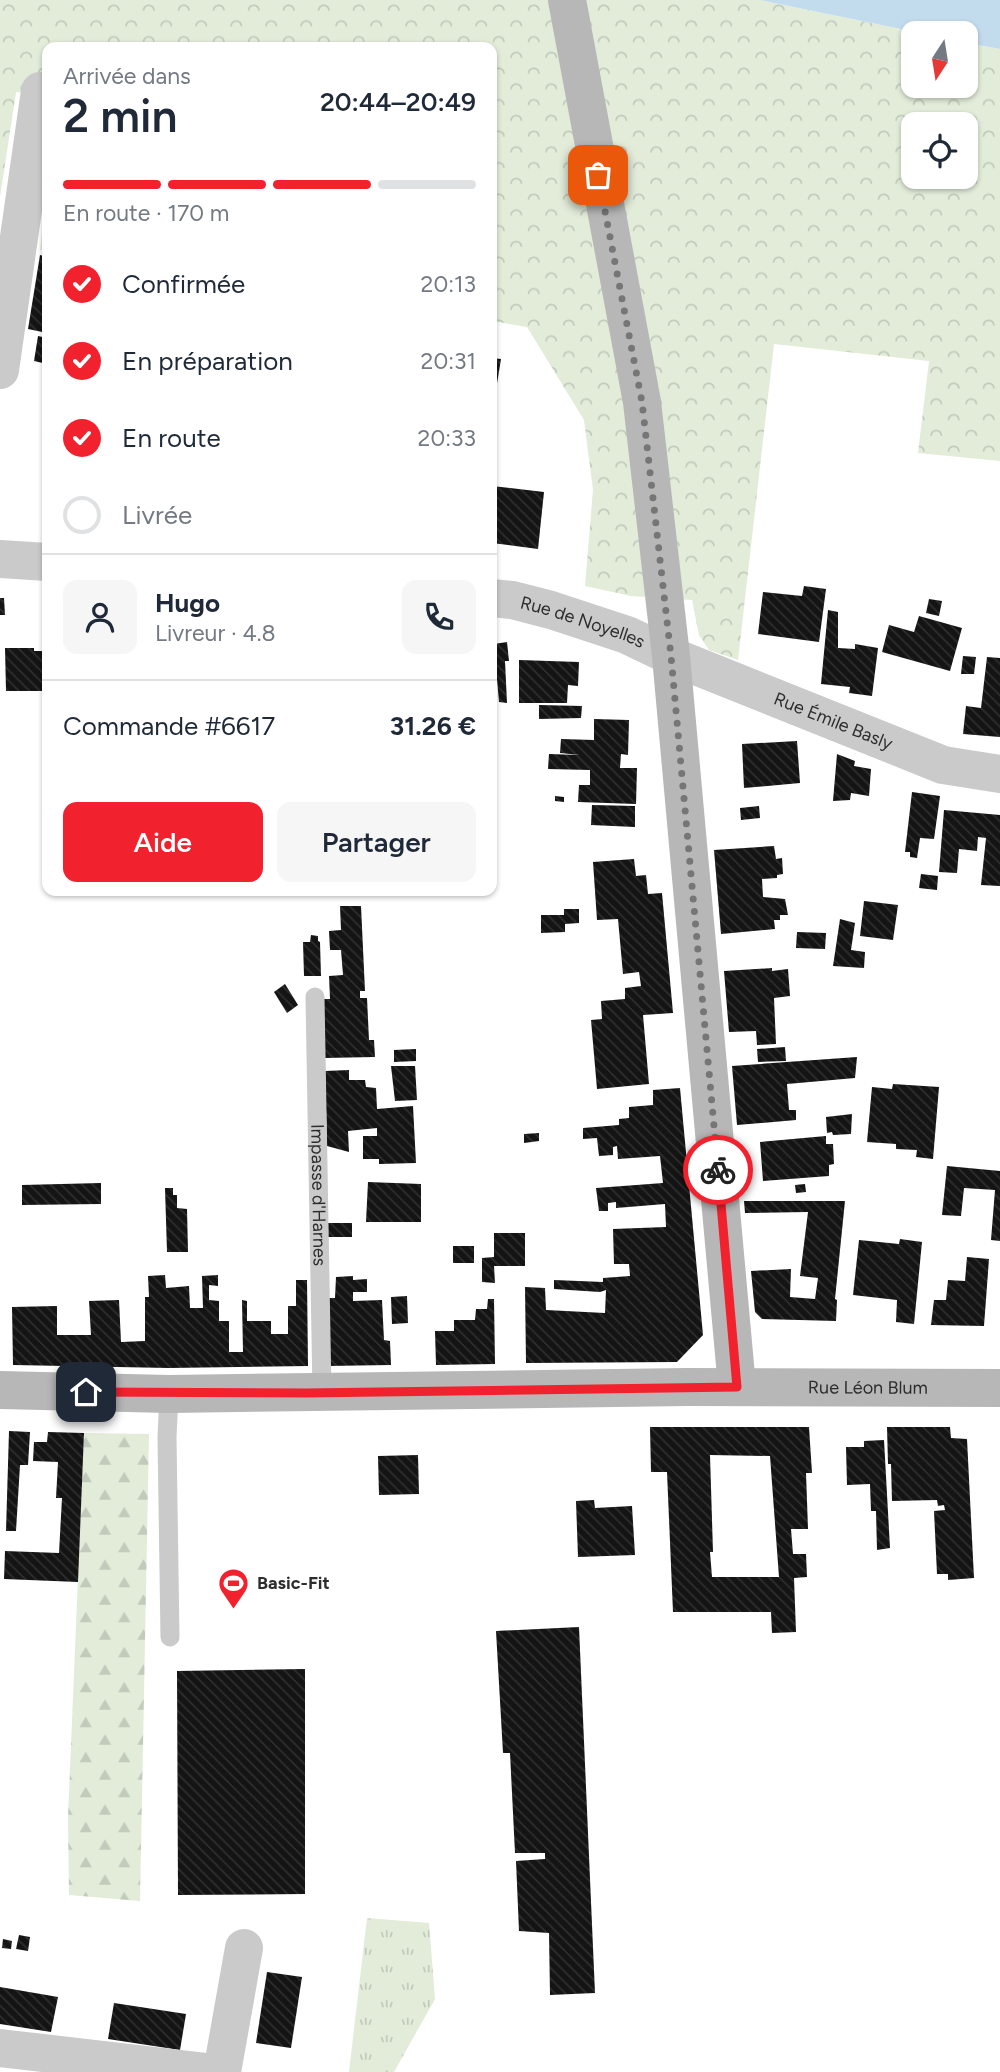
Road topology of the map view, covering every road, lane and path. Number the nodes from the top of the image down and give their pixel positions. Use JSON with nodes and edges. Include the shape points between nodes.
{"nodes":[{"id":1,"x":567,"y":0,"type":"edge"},
{"id":2,"x":40,"y":92,"type":"dead end"},
{"id":3,"x":0,"y":370,"type":"edge"},
{"id":4,"x":0,"y":559,"type":"edge"},
{"id":5,"x":42,"y":562,"type":"edge"},
{"id":6,"x":497,"y":598,"type":"edge"},
{"id":7,"x":671,"y":656,"type":"junction"},
{"id":8,"x":1000,"y":774,"type":"edge"},
{"id":9,"x":315,"y":997,"type":"dead end"},
{"id":10,"x":737,"y":1387,"type":"junction"},
{"id":11,"x":1000,"y":1388,"type":"edge"},
{"id":12,"x":0,"y":1390,"type":"edge"},
{"id":13,"x":322,"y":1393,"type":"junction"},
{"id":14,"x":169,"y":1394,"type":"junction"},
{"id":15,"x":170,"y":1637,"type":"dead end"},
{"id":16,"x":244,"y":1948,"type":"dead end"},
{"id":17,"x":0,"y":2048,"type":"edge"},
{"id":18,"x":207,"y":2072,"type":"edge"},
{"id":19,"x":222,"y":2072,"type":"edge"}],
"edges":[{"from":1,"to":7,"type":"street","via":[[642,402]]},
{"from":2,"to":3,"type":"street"},
{"from":4,"to":5,"type":"street"},
{"from":6,"to":7,"type":"street","name":"Rue de Noyelles","via":[[551,610],[627,635]]},
{"from":7,"to":8,"type":"street","name":"Rue Émile Basly","via":[[943,765]]},
{"from":7,"to":10,"type":"street"},
{"from":9,"to":13,"type":"lane","name":"Impasse d'Harnes"},
{"from":10,"to":11,"type":"street","name":"Rue Léon Blum"},
{"from":10,"to":13,"type":"street","name":"Rue Léon Blum"},
{"from":12,"to":14,"type":"street","name":"Rue Léon Blum"},
{"from":13,"to":14,"type":"street","name":"Rue Léon Blum"},
{"from":14,"to":15,"type":"lane"},
{"from":16,"to":19,"type":"street"},
{"from":17,"to":18,"type":"street"}]}
